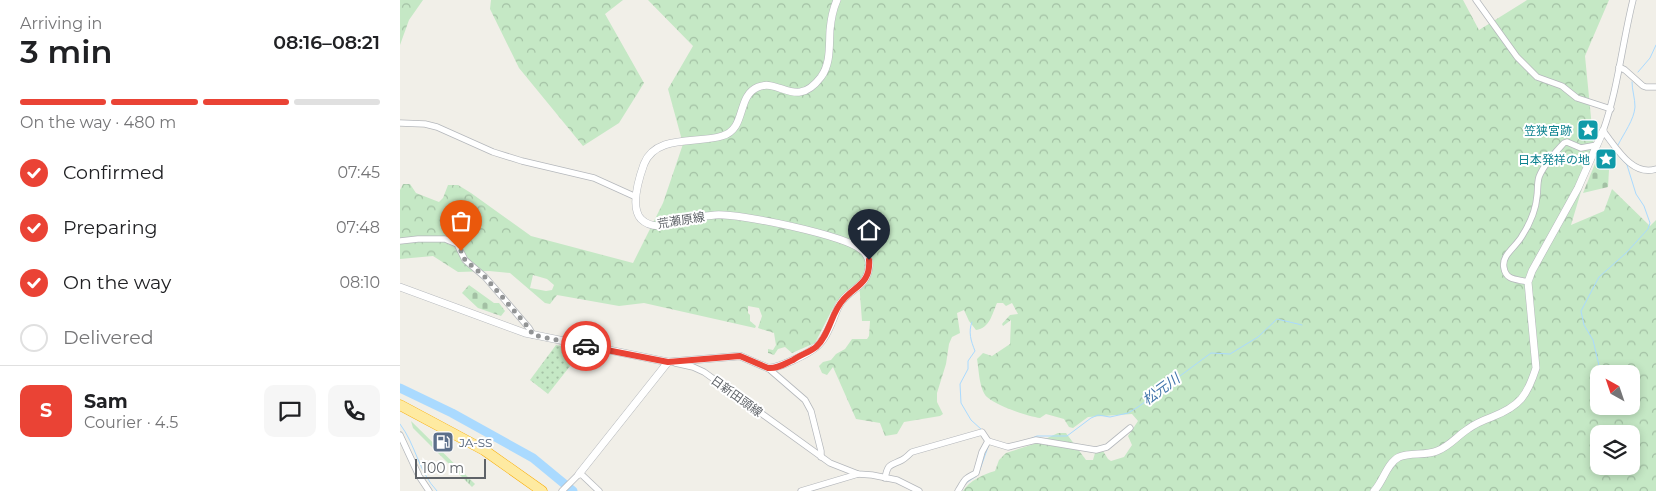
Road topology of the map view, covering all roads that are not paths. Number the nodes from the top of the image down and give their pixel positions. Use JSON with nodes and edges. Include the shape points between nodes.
{"nodes":[{"id":1,"x":837,"y":0,"type":"edge"},
{"id":2,"x":1476,"y":0,"type":"edge"},
{"id":3,"x":1633,"y":0,"type":"edge"},
{"id":4,"x":1620,"y":67,"type":"junction"},
{"id":5,"x":1656,"y":86,"type":"edge"},
{"id":6,"x":1611,"y":109,"type":"junction"},
{"id":7,"x":400,"y":123,"type":"edge"},
{"id":8,"x":1603,"y":131,"type":"junction"},
{"id":9,"x":1597,"y":145,"type":"junction"},
{"id":10,"x":1656,"y":169,"type":"edge"},
{"id":11,"x":636,"y":197,"type":"junction"},
{"id":12,"x":400,"y":242,"type":"edge"},
{"id":13,"x":1528,"y":282,"type":"junction"},
{"id":14,"x":400,"y":287,"type":"edge"},
{"id":15,"x":533,"y":335,"type":"junction"},
{"id":16,"x":668,"y":362,"type":"junction"},
{"id":17,"x":768,"y":368,"type":"junction"},
{"id":18,"x":400,"y":405,"type":"edge"},
{"id":19,"x":1130,"y":428,"type":"dead end"},
{"id":20,"x":400,"y":435,"type":"edge"},
{"id":21,"x":988,"y":441,"type":"junction"},
{"id":22,"x":821,"y":457,"type":"junction"},
{"id":23,"x":580,"y":473,"type":"junction"},
{"id":24,"x":858,"y":474,"type":"junction"},
{"id":25,"x":885,"y":478,"type":"junction"},
{"id":26,"x":429,"y":491,"type":"edge"},
{"id":27,"x":542,"y":491,"type":"edge"},
{"id":28,"x":562,"y":491,"type":"edge"},
{"id":29,"x":599,"y":491,"type":"edge"},
{"id":30,"x":801,"y":491,"type":"edge"},
{"id":31,"x":919,"y":491,"type":"edge"},
{"id":32,"x":958,"y":491,"type":"edge"},
{"id":33,"x":1374,"y":491,"type":"edge"}],
"edges":[{"from":1,"to":11,"type":"street","name":"荒瀬原線","via":[[832,15],[826,68],[812,87],[800,92],[769,86],[756,88],[748,94],[736,127],[731,132],[676,142],[652,152],[644,164]]},
{"from":2,"to":6,"type":"street","via":[[1517,57],[1537,77],[1562,86],[1578,98]]},
{"from":3,"to":4,"type":"street"},
{"from":4,"to":5,"type":"street","via":[[1643,86]]},
{"from":4,"to":6,"type":"street"},
{"from":6,"to":8,"type":"street"},
{"from":7,"to":11,"type":"street","via":[[437,127],[492,152],[594,178]]},
{"from":8,"to":9,"type":"street"},
{"from":8,"to":10,"type":"street","via":[[1630,164],[1642,170]]},
{"from":9,"to":13,"type":"street"},
{"from":9,"to":13,"type":"street","via":[[1581,148],[1564,143],[1543,170],[1525,233],[1504,261],[1504,271],[1511,279]]},
{"from":11,"to":17,"type":"street","name":"荒瀬原線","via":[[640,218],[655,226],[695,217],[741,216],[830,237],[866,254],[870,266],[863,283],[842,301],[816,348],[783,366]]},
{"from":12,"to":15,"type":"street","via":[[445,239],[457,244],[465,260],[485,277]]},
{"from":13,"to":33,"type":"street","via":[[1536,368],[1519,402],[1468,429],[1438,451],[1397,458]]},
{"from":14,"to":15,"type":"street","name":"日新田頭線"},
{"from":15,"to":16,"type":"street","name":"日新田頭線"},
{"from":16,"to":17,"type":"street","via":[[740,356]]},
{"from":16,"to":22,"type":"street","name":"日新田頭線","via":[[704,372]]},
{"from":16,"to":23,"type":"street"},
{"from":17,"to":22,"type":"street","via":[[805,400],[811,411]]},
{"from":18,"to":27,"type":"highway","via":[[484,450]]},
{"from":19,"to":21,"type":"street","via":[[1107,447],[1096,450],[1036,440],[1008,447]]},
{"from":20,"to":26,"type":"street"},
{"from":21,"to":25,"type":"street","via":[[982,432],[912,452],[889,466]]},
{"from":21,"to":32,"type":"street","via":[[976,473],[962,481]]},
{"from":22,"to":24,"type":"street","name":"日新田頭線"},
{"from":23,"to":28,"type":"street"},
{"from":23,"to":29,"type":"street"},
{"from":24,"to":25,"type":"street","name":"日新田頭線"},
{"from":24,"to":30,"type":"street"},
{"from":25,"to":31,"type":"street","name":"日新田頭線"}]}
